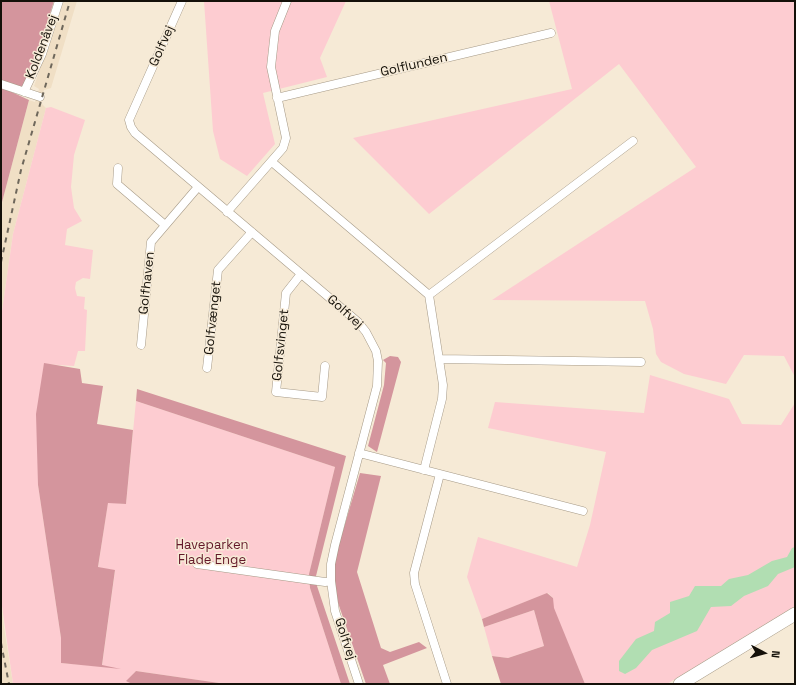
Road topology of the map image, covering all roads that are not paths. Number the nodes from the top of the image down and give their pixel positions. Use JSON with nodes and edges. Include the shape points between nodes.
{"nodes":[{"id":1,"x":59,"y":1,"type":"edge"},
{"id":2,"x":182,"y":1,"type":"edge"},
{"id":3,"x":287,"y":1,"type":"edge"},
{"id":4,"x":551,"y":33,"type":"dead end"},
{"id":5,"x":1,"y":84,"type":"edge"},
{"id":6,"x":24,"y":92,"type":"junction"},
{"id":7,"x":40,"y":97,"type":"dead end"},
{"id":8,"x":277,"y":98,"type":"junction"},
{"id":9,"x":633,"y":141,"type":"dead end"},
{"id":10,"x":272,"y":162,"type":"junction"},
{"id":11,"x":118,"y":168,"type":"dead end"},
{"id":12,"x":198,"y":187,"type":"junction"},
{"id":13,"x":227,"y":212,"type":"junction"},
{"id":14,"x":165,"y":225,"type":"junction"},
{"id":15,"x":252,"y":232,"type":"junction"},
{"id":16,"x":301,"y":274,"type":"junction"},
{"id":17,"x":429,"y":295,"type":"junction"},
{"id":18,"x":141,"y":345,"type":"dead end"},
{"id":19,"x":439,"y":358,"type":"junction"},
{"id":20,"x":641,"y":362,"type":"dead end"},
{"id":21,"x":325,"y":366,"type":"dead end"},
{"id":22,"x":207,"y":368,"type":"dead end"},
{"id":23,"x":359,"y":453,"type":"junction"},
{"id":24,"x":424,"y":470,"type":"junction"},
{"id":25,"x":440,"y":474,"type":"junction"},
{"id":26,"x":583,"y":511,"type":"dead end"},
{"id":27,"x":197,"y":564,"type":"dead end"},
{"id":28,"x":331,"y":581,"type":"junction"},
{"id":29,"x":795,"y":614,"type":"edge"},
{"id":30,"x":359,"y":684,"type":"edge"},
{"id":31,"x":447,"y":684,"type":"edge"},
{"id":32,"x":680,"y":684,"type":"edge"}],
"edges":[{"from":1,"to":6,"type":"street","name":"Koldenåvej","via":[[42,54]]},
{"from":2,"to":12,"type":"street","name":"Golfvej","via":[[129,120],[135,133]]},
{"from":3,"to":8,"type":"street","via":[[275,31],[273,44],[271,67]]},
{"from":4,"to":8,"type":"street","name":"Golflunden"},
{"from":5,"to":6,"type":"street"},
{"from":6,"to":7,"type":"street"},
{"from":8,"to":10,"type":"street","via":[[286,138],[283,148]]},
{"from":9,"to":17,"type":"street"},
{"from":10,"to":13,"type":"street"},
{"from":10,"to":17,"type":"street"},
{"from":11,"to":14,"type":"street","via":[[117,184]]},
{"from":12,"to":13,"type":"street","name":"Golfvej"},
{"from":12,"to":14,"type":"street","name":"Golfhaven"},
{"from":13,"to":15,"type":"street","name":"Golfvej"},
{"from":14,"to":18,"type":"street","name":"Golfhaven","via":[[151,242]]},
{"from":15,"to":16,"type":"street","name":"Golfvej"},
{"from":15,"to":22,"type":"street","name":"Golfvænget","via":[[218,270]]},
{"from":16,"to":21,"type":"street","name":"Golfsvinget","via":[[286,293],[276,392],[322,397]]},
{"from":16,"to":23,"type":"street","name":"Golfvej","via":[[358,322],[376,351],[376,386]]},
{"from":17,"to":19,"type":"street"},
{"from":19,"to":20,"type":"street"},
{"from":19,"to":24,"type":"street","via":[[443,385],[442,399]]},
{"from":23,"to":24,"type":"street"},
{"from":23,"to":28,"type":"street","name":"Golfvej","via":[[335,545]]},
{"from":24,"to":25,"type":"street"},
{"from":25,"to":26,"type":"street"},
{"from":25,"to":31,"type":"street","via":[[414,573],[415,584]]},
{"from":27,"to":28,"type":"street"},
{"from":28,"to":30,"type":"street","name":"Golfvej","via":[[336,611]]},
{"from":29,"to":32,"type":"main road"}]}
